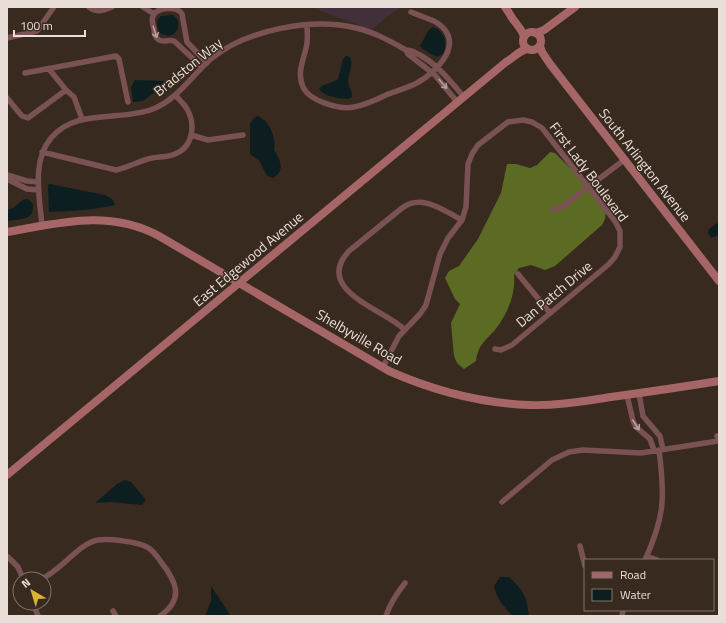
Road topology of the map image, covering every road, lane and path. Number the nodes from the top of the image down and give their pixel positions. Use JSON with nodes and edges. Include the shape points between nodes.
{"nodes":[{"id":1,"x":54,"y":7,"type":"edge"},
{"id":2,"x":89,"y":7,"type":"edge"},
{"id":3,"x":112,"y":7,"type":"edge"},
{"id":4,"x":143,"y":7,"type":"edge"},
{"id":5,"x":505,"y":7,"type":"edge"},
{"id":6,"x":575,"y":7,"type":"edge"},
{"id":7,"x":411,"y":12,"type":"dead end"},
{"id":8,"x":154,"y":14,"type":"junction"},
{"id":9,"x":513,"y":17,"type":"junction"},
{"id":10,"x":556,"y":22,"type":"junction"},
{"id":11,"x":307,"y":25,"type":"junction"},
{"id":12,"x":534,"y":33,"type":"junction"},
{"id":13,"x":7,"y":38,"type":"edge"},
{"id":14,"x":524,"y":39,"type":"junction"},
{"id":15,"x":541,"y":43,"type":"junction"},
{"id":16,"x":530,"y":50,"type":"junction"},
{"id":17,"x":506,"y":62,"type":"junction"},
{"id":18,"x":207,"y":63,"type":"junction"},
{"id":19,"x":550,"y":64,"type":"junction"},
{"id":20,"x":202,"y":67,"type":"junction"},
{"id":21,"x":49,"y":68,"type":"junction"},
{"id":22,"x":434,"y":69,"type":"junction"},
{"id":23,"x":25,"y":73,"type":"dead end"},
{"id":24,"x":66,"y":90,"type":"junction"},
{"id":25,"x":175,"y":95,"type":"junction"},
{"id":26,"x":7,"y":98,"type":"edge"},
{"id":27,"x":461,"y":100,"type":"junction"},
{"id":28,"x":128,"y":102,"type":"dead end"},
{"id":29,"x":82,"y":119,"type":"junction"},
{"id":30,"x":191,"y":135,"type":"junction"},
{"id":31,"x":243,"y":135,"type":"dead end"},
{"id":32,"x":42,"y":152,"type":"junction"},
{"id":33,"x":624,"y":160,"type":"junction"},
{"id":34,"x":7,"y":175,"type":"edge"},
{"id":35,"x":7,"y":179,"type":"edge"},
{"id":36,"x":38,"y":182,"type":"junction"},
{"id":37,"x":589,"y":187,"type":"junction"},
{"id":38,"x":39,"y":190,"type":"junction"},
{"id":39,"x":553,"y":209,"type":"dead end"},
{"id":40,"x":462,"y":220,"type":"junction"},
{"id":41,"x":42,"y":226,"type":"junction"},
{"id":42,"x":7,"y":232,"type":"edge"},
{"id":43,"x":620,"y":247,"type":"joint"},
{"id":44,"x":518,"y":274,"type":"dead end"},
{"id":45,"x":719,"y":281,"type":"edge"},
{"id":46,"x":239,"y":283,"type":"junction"},
{"id":47,"x":550,"y":313,"type":"junction"},
{"id":48,"x":404,"y":329,"type":"junction"},
{"id":49,"x":495,"y":349,"type":"dead end"},
{"id":50,"x":383,"y":367,"type":"junction"},
{"id":51,"x":719,"y":381,"type":"edge"},
{"id":52,"x":639,"y":393,"type":"junction"},
{"id":53,"x":627,"y":395,"type":"junction"},
{"id":54,"x":717,"y":436,"type":"dead end"},
{"id":55,"x":659,"y":450,"type":"junction"},
{"id":56,"x":7,"y":475,"type":"edge"},
{"id":57,"x":502,"y":502,"type":"dead end"},
{"id":58,"x":580,"y":546,"type":"dead end"},
{"id":59,"x":8,"y":557,"type":"dead end"},
{"id":60,"x":646,"y":558,"type":"edge"},
{"id":61,"x":584,"y":562,"type":"edge"},
{"id":62,"x":20,"y":571,"type":"edge"},
{"id":63,"x":52,"y":573,"type":"edge"},
{"id":64,"x":405,"y":583,"type":"dead end"},
{"id":65,"x":160,"y":616,"type":"edge"},
{"id":66,"x":386,"y":616,"type":"edge"}],
"edges":[{"from":1,"to":13,"type":"street","via":[[37,31]]},
{"from":2,"to":3,"type":"street","via":[[100,12]]},
{"from":4,"to":8,"type":"street"},
{"from":5,"to":9,"type":"main road"},
{"from":6,"to":10,"type":"main road"},
{"from":7,"to":22,"type":"street","via":[[439,24],[448,35],[448,53]]},
{"from":8,"to":18,"type":"street","via":[[160,10],[179,10],[187,42]]},
{"from":8,"to":20,"type":"street","one_way":true,"via":[[152,20],[157,38],[161,41],[174,41]]},
{"from":9,"to":12,"type":"main road"},
{"from":9,"to":14,"type":"main road"},
{"from":10,"to":12,"type":"main road"},
{"from":10,"to":15,"type":"main road"},
{"from":11,"to":18,"type":"street","name":"Bradston Way","via":[[252,37],[228,47]]},
{"from":11,"to":22,"type":"street","name":"Bradston Way","via":[[336,24],[375,34],[406,50],[408,54]]},
{"from":11,"to":22,"type":"street","via":[[307,44],[300,78],[304,90],[315,100],[341,107],[354,107],[415,84]]},
{"from":12,"to":14,"type":"main road","via":[[527,34]]},
{"from":12,"to":15,"type":"main road","via":[[540,36]]},
{"from":14,"to":16,"type":"main road","via":[[524,45]]},
{"from":14,"to":17,"type":"main road"},
{"from":15,"to":16,"type":"main road","via":[[537,49]]},
{"from":15,"to":19,"type":"main road","name":"South Arlington Avenue","via":[[542,52]]},
{"from":16,"to":17,"type":"main road","via":[[520,51]]},
{"from":16,"to":19,"type":"main road","name":"South Arlington Avenue"},
{"from":17,"to":27,"type":"main road","name":"East Edgewood Avenue"},
{"from":18,"to":20,"type":"street","name":"Bradston Way"},
{"from":19,"to":33,"type":"main road","name":"South Arlington Avenue"},
{"from":20,"to":25,"type":"street","name":"Bradston Way"},
{"from":21,"to":23,"type":"street"},
{"from":21,"to":24,"type":"street"},
{"from":21,"to":28,"type":"street","via":[[116,56],[119,59]]},
{"from":22,"to":27,"type":"street","name":"Bradston Way","via":[[443,84]]},
{"from":24,"to":26,"type":"street","via":[[28,118],[22,116]]},
{"from":24,"to":29,"type":"street","via":[[74,97]]},
{"from":25,"to":29,"type":"street","name":"Bradston Way","via":[[140,114]]},
{"from":25,"to":30,"type":"street","via":[[189,113]]},
{"from":27,"to":46,"type":"main road","name":"East Edgewood Avenue"},
{"from":29,"to":32,"type":"street","name":"Bradston Way","via":[[56,133]]},
{"from":30,"to":31,"type":"street","via":[[208,140]]},
{"from":30,"to":32,"type":"street","via":[[188,145],[181,152],[148,159],[116,170]]},
{"from":32,"to":36,"type":"street","name":"Bradston Way"},
{"from":33,"to":37,"type":"street"},
{"from":33,"to":45,"type":"main road","name":"South Arlington Avenue"},
{"from":34,"to":36,"type":"street"},
{"from":35,"to":38,"type":"street","via":[[28,189]]},
{"from":36,"to":38,"type":"street","name":"Bradston Way"},
{"from":37,"to":39,"type":"street","via":[[562,208]]},
{"from":37,"to":40,"type":"street","name":"First Lady Boulevard","via":[[545,131],[526,120],[516,120],[504,124],[478,145],[472,154],[468,164],[466,207]]},
{"from":37,"to":43,"type":"street","name":"First Lady Boulevard","via":[[617,225],[621,235]]},
{"from":38,"to":41,"type":"street","name":"Bradston Way"},
{"from":40,"to":48,"type":"street","via":[[440,254],[424,308]]},
{"from":40,"to":48,"type":"street","via":[[430,204],[412,202],[349,251],[342,260],[339,273],[345,290]]},
{"from":41,"to":42,"type":"main road","name":"Shelbyville Road"},
{"from":41,"to":46,"type":"main road","name":"Shelbyville Road","via":[[96,220],[133,225],[157,234]]},
{"from":43,"to":47,"type":"street","name":"Dan Patch Drive","via":[[609,264]]},
{"from":44,"to":47,"type":"street"},
{"from":46,"to":50,"type":"main road","name":"Shelbyville Road"},
{"from":46,"to":56,"type":"main road","name":"East Edgewood Avenue"},
{"from":47,"to":49,"type":"street","name":"Dan Patch Drive","via":[[508,348]]},
{"from":48,"to":50,"type":"street"},
{"from":50,"to":53,"type":"main road","name":"Shelbyville Road","via":[[440,391],[494,402],[550,404]]},
{"from":51,"to":52,"type":"main road","name":"Shelbyville Road"},
{"from":52,"to":53,"type":"main road","name":"Shelbyville Road"},
{"from":52,"to":55,"type":"street","via":[[643,416],[660,436]]},
{"from":53,"to":55,"type":"street","one_way":true,"via":[[636,427]]},
{"from":54,"to":55,"type":"street","via":[[718,441]]},
{"from":55,"to":57,"type":"street","via":[[642,453],[583,450],[570,452],[552,460]]},
{"from":55,"to":60,"type":"street","via":[[663,504],[659,526]]},
{"from":58,"to":61,"type":"street"},
{"from":59,"to":62,"type":"street"},
{"from":63,"to":65,"type":"street","via":[[84,546],[98,540],[146,546],[171,574],[174,583],[174,602]]},
{"from":64,"to":66,"type":"street"}]}
